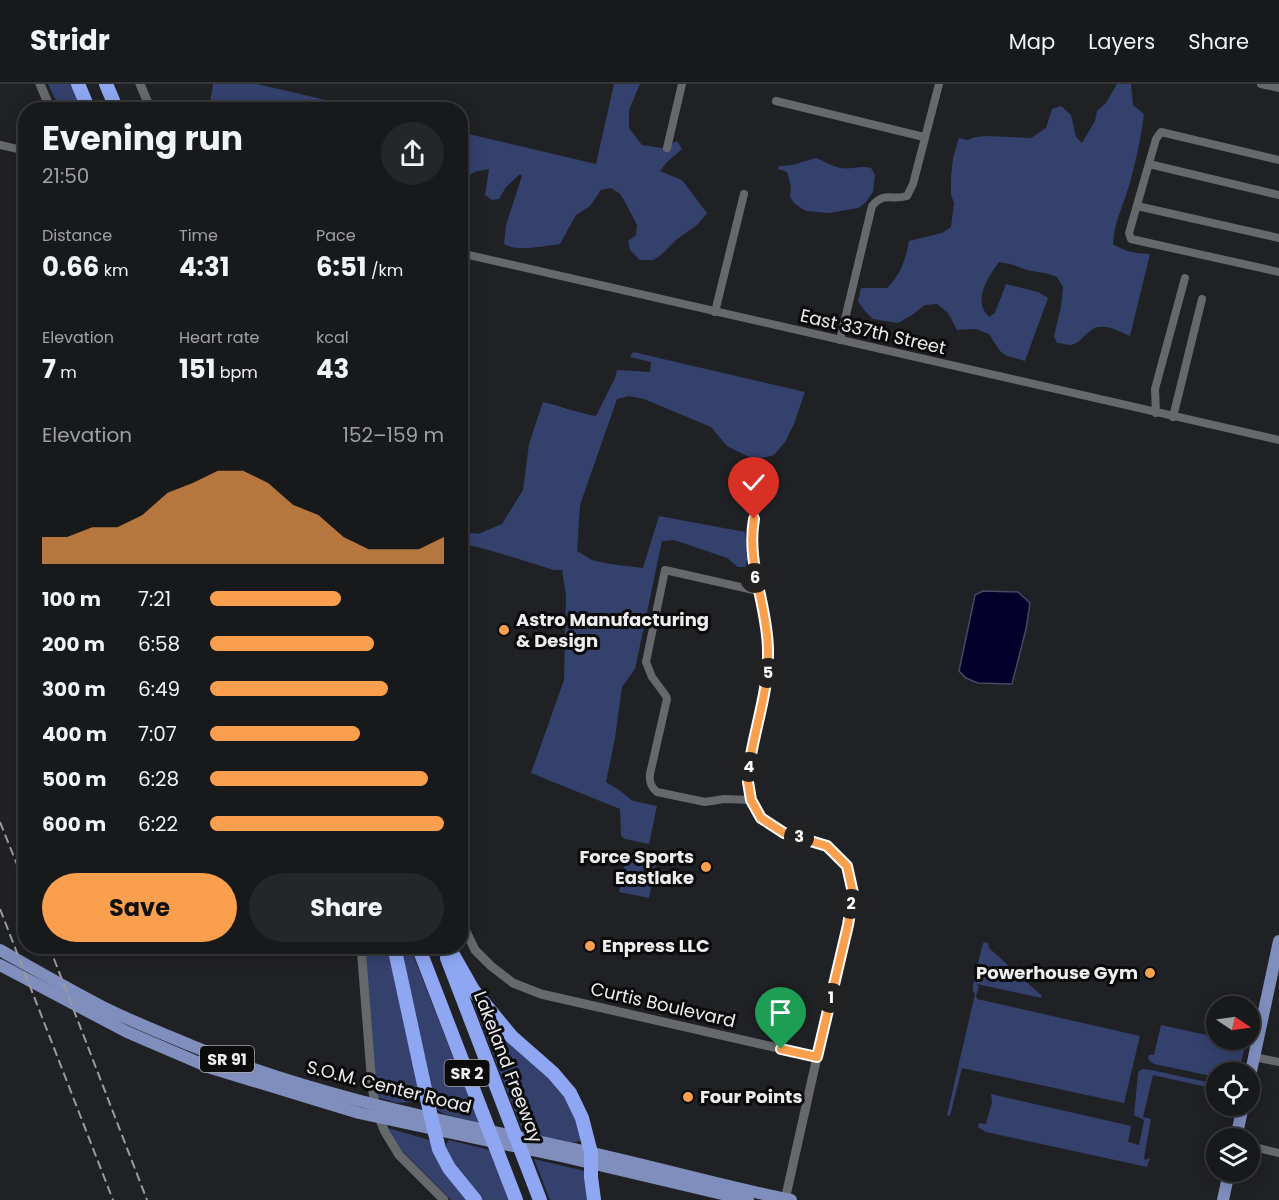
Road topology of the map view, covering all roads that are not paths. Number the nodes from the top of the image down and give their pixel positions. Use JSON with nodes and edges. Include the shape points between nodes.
{"nodes":[{"id":1,"x":40,"y":84,"type":"edge"},
{"id":2,"x":78,"y":84,"type":"edge"},
{"id":3,"x":106,"y":84,"type":"edge"},
{"id":4,"x":140,"y":84,"type":"edge"},
{"id":5,"x":682,"y":84,"type":"edge"},
{"id":6,"x":939,"y":84,"type":"edge"},
{"id":7,"x":1261,"y":84,"type":"edge"},
{"id":8,"x":1279,"y":88,"type":"edge"},
{"id":9,"x":776,"y":101,"type":"dead end"},
{"id":10,"x":48,"y":102,"type":"edge"},
{"id":11,"x":86,"y":102,"type":"edge"},
{"id":12,"x":114,"y":102,"type":"edge"},
{"id":13,"x":148,"y":102,"type":"edge"},
{"id":14,"x":924,"y":137,"type":"junction"},
{"id":15,"x":0,"y":145,"type":"edge"},
{"id":16,"x":667,"y":148,"type":"dead end"},
{"id":17,"x":18,"y":149,"type":"edge"},
{"id":18,"x":1279,"y":160,"type":"edge"},
{"id":19,"x":1149,"y":164,"type":"junction"},
{"id":20,"x":744,"y":194,"type":"dead end"},
{"id":21,"x":1279,"y":195,"type":"edge"},
{"id":22,"x":1137,"y":206,"type":"junction"},
{"id":23,"x":1279,"y":238,"type":"edge"},
{"id":24,"x":468,"y":255,"type":"edge"},
{"id":25,"x":1279,"y":272,"type":"edge"},
{"id":26,"x":1185,"y":278,"type":"dead end"},
{"id":27,"x":1202,"y":299,"type":"dead end"},
{"id":28,"x":716,"y":312,"type":"junction"},
{"id":29,"x":840,"y":340,"type":"junction"},
{"id":30,"x":1156,"y":413,"type":"junction"},
{"id":31,"x":1173,"y":417,"type":"junction"},
{"id":32,"x":1279,"y":440,"type":"edge"},
{"id":33,"x":763,"y":476,"type":"dead end"},
{"id":34,"x":758,"y":591,"type":"junction"},
{"id":35,"x":751,"y":800,"type":"junction"},
{"id":36,"x":468,"y":936,"type":"edge"},
{"id":37,"x":1279,"y":941,"type":"edge"},
{"id":38,"x":0,"y":950,"type":"edge"},
{"id":39,"x":362,"y":954,"type":"edge"},
{"id":40,"x":396,"y":954,"type":"edge"},
{"id":41,"x":421,"y":954,"type":"edge"},
{"id":42,"x":445,"y":954,"type":"edge"},
{"id":43,"x":453,"y":954,"type":"edge"},
{"id":44,"x":0,"y":965,"type":"edge"},
{"id":45,"x":1275,"y":974,"type":"edge"},
{"id":46,"x":817,"y":1057,"type":"junction"},
{"id":47,"x":1254,"y":1057,"type":"junction"},
{"id":48,"x":1253,"y":1062,"type":"edge"},
{"id":49,"x":1279,"y":1062,"type":"edge"},
{"id":50,"x":433,"y":1123,"type":"junction"},
{"id":51,"x":1260,"y":1148,"type":"edge"},
{"id":52,"x":554,"y":1150,"type":"junction"},
{"id":53,"x":1279,"y":1153,"type":"edge"},
{"id":54,"x":591,"y":1158,"type":"junction"},
{"id":55,"x":1226,"y":1182,"type":"edge"},
{"id":56,"x":444,"y":1200,"type":"edge"},
{"id":57,"x":475,"y":1200,"type":"edge"},
{"id":58,"x":516,"y":1200,"type":"edge"},
{"id":59,"x":540,"y":1200,"type":"edge"},
{"id":60,"x":594,"y":1200,"type":"edge"},
{"id":61,"x":748,"y":1200,"type":"edge"},
{"id":62,"x":787,"y":1200,"type":"edge"},
{"id":63,"x":1222,"y":1200,"type":"edge"}],
"edges":[{"from":1,"to":10,"type":"street"},
{"from":2,"to":11,"type":"highway"},
{"from":3,"to":12,"type":"highway"},
{"from":4,"to":13,"type":"street"},
{"from":5,"to":16,"type":"street"},
{"from":6,"to":14,"type":"street"},
{"from":7,"to":8,"type":"street"},
{"from":9,"to":14,"type":"street"},
{"from":14,"to":29,"type":"street","via":[[908,196],[878,199],[872,206]]},
{"from":15,"to":17,"type":"street"},
{"from":18,"to":19,"type":"street","via":[[1161,132]]},
{"from":19,"to":21,"type":"street"},
{"from":19,"to":22,"type":"street"},
{"from":20,"to":28,"type":"street"},
{"from":22,"to":23,"type":"street"},
{"from":22,"to":25,"type":"street","via":[[1129,233],[1131,239]]},
{"from":24,"to":28,"type":"street","name":"East 337th Street"},
{"from":26,"to":30,"type":"street","via":[[1155,388]]},
{"from":27,"to":31,"type":"street"},
{"from":28,"to":29,"type":"street","name":"East 337th Street"},
{"from":29,"to":30,"type":"street","name":"East 337th Street"},
{"from":30,"to":31,"type":"street","name":"East 337th Street"},
{"from":31,"to":32,"type":"street","name":"East 337th Street"},
{"from":33,"to":34,"type":"street","via":[[752,529]]},
{"from":34,"to":35,"type":"street","via":[[766,624],[768,672],[749,763]]},
{"from":34,"to":35,"type":"street","via":[[665,570],[646,662],[667,699],[650,774],[653,788],[705,802]]},
{"from":35,"to":46,"type":"street","via":[[761,818],[784,833],[827,846],[847,866],[853,893],[848,925]]},
{"from":36,"to":46,"type":"street","name":"Curtis Boulevard","via":[[475,950],[491,966],[513,983],[541,994]]},
{"from":37,"to":45,"type":"main road"},
{"from":38,"to":50,"type":"main road","name":"S.O.M. Center Road","number":"SR 91","via":[[104,1007],[191,1046]]},
{"from":39,"to":56,"type":"street","via":[[376,1110],[399,1155]]},
{"from":40,"to":50,"type":"highway"},
{"from":41,"to":58,"type":"highway","number":"SR 2"},
{"from":42,"to":59,"type":"highway","name":"Lakeland Freeway","number":"SR 2"},
{"from":43,"to":54,"type":"highway","via":[[473,990],[512,1037],[570,1093],[582,1118]]},
{"from":44,"to":50,"type":"main road","name":"S.O.M. Center Road","number":"SR 91","via":[[127,1032],[211,1068],[359,1113],[402,1123]]},
{"from":45,"to":47,"type":"main road"},
{"from":46,"to":62,"type":"street"},
{"from":47,"to":48,"type":"main road"},
{"from":47,"to":49,"type":"street"},
{"from":50,"to":52,"type":"main road","name":"S.O.M. Center Road","number":"SR 91","via":[[452,1122]]},
{"from":50,"to":52,"type":"main road","name":"S.O.M. Center Road","number":"SR 91","via":[[457,1135]]},
{"from":50,"to":57,"type":"highway","via":[[439,1149],[449,1168]]},
{"from":51,"to":53,"type":"street"},
{"from":52,"to":54,"type":"main road","name":"S.O.M. Center Road","number":"SR 91"},
{"from":54,"to":60,"type":"highway"},
{"from":54,"to":61,"type":"main road","name":"S.O.M. Center Road","number":"SR 91"},
{"from":54,"to":62,"type":"main road","name":"S.O.M. Center Road","number":"SR 91"},
{"from":55,"to":63,"type":"main road"}]}
